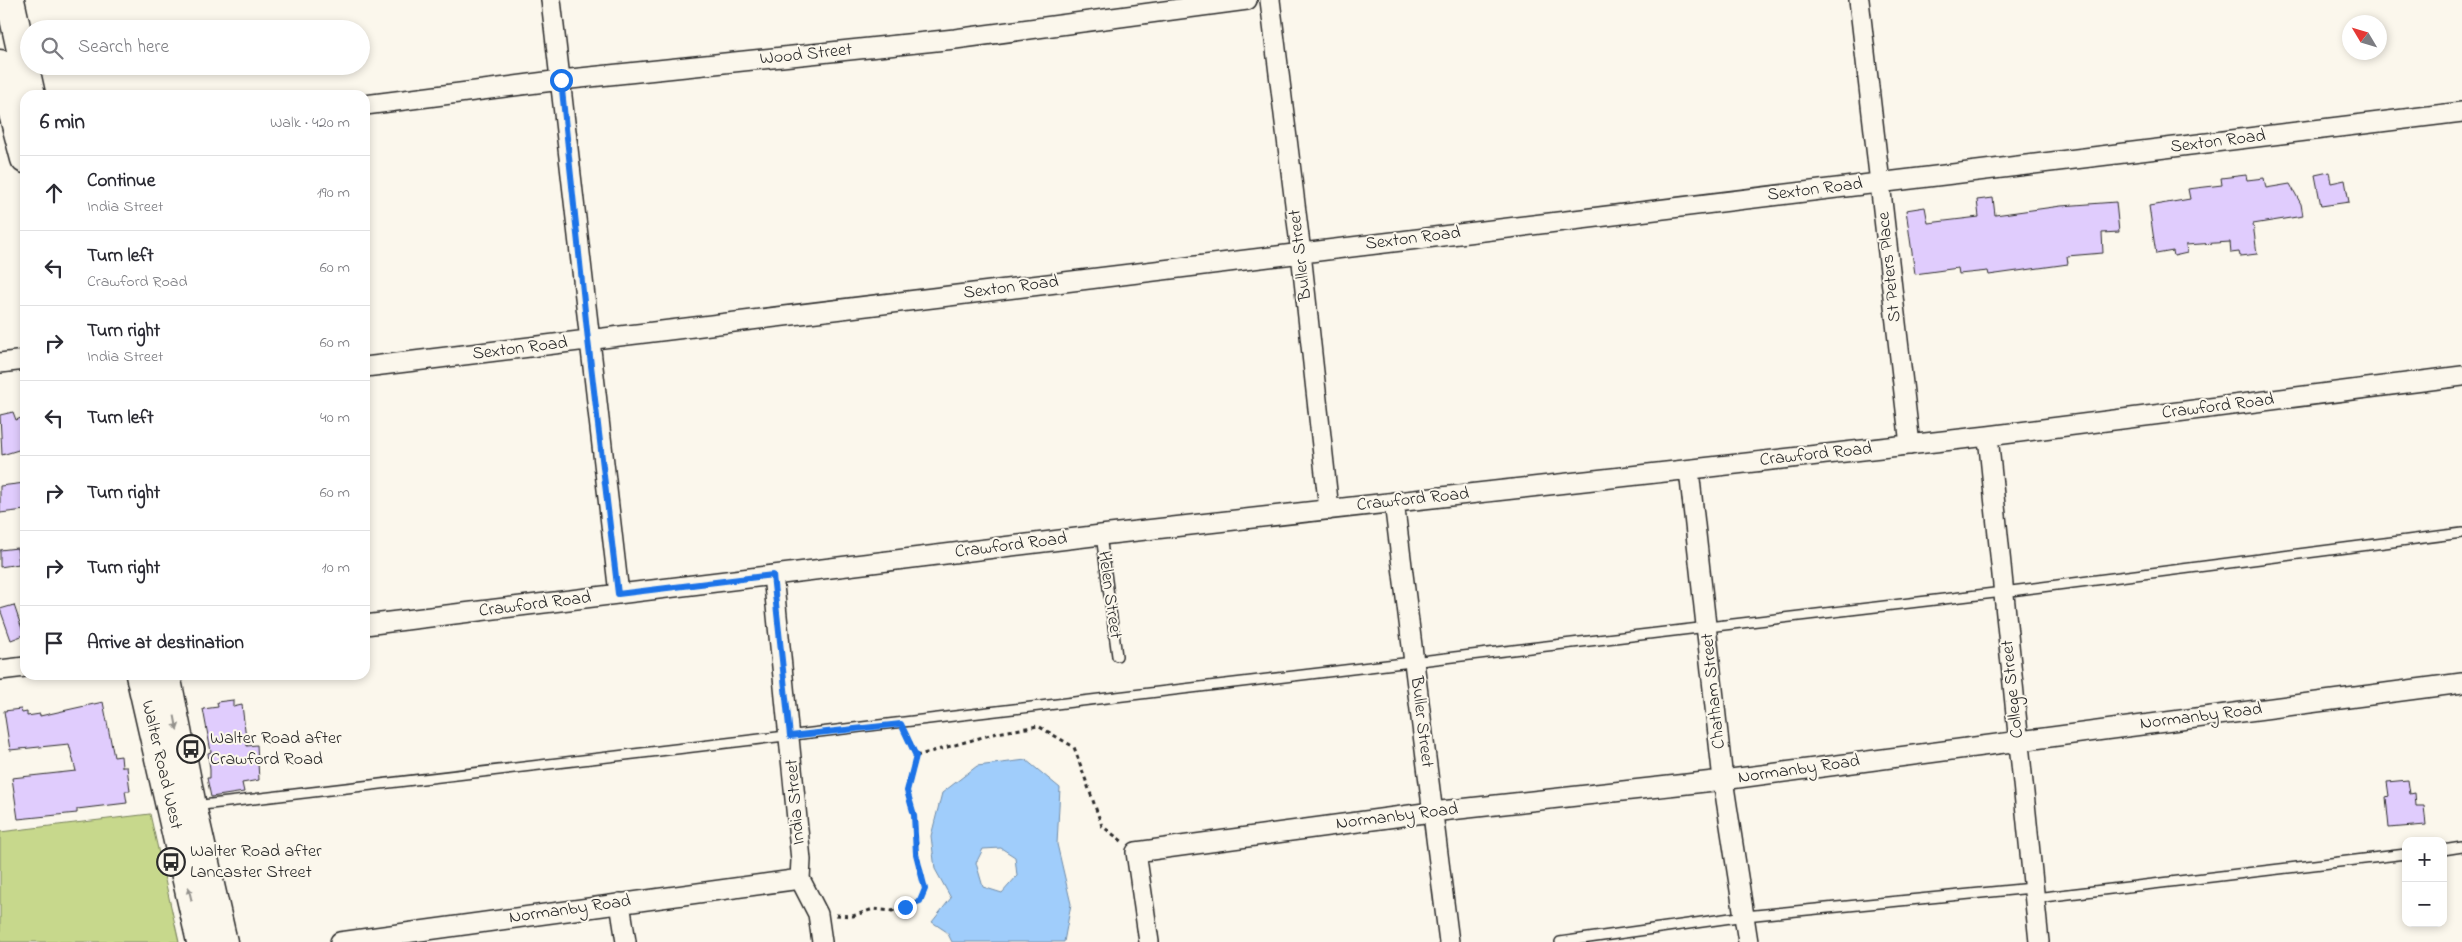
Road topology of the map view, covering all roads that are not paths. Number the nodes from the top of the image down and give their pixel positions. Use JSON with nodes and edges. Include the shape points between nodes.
{"nodes":[{"id":1,"x":10,"y":0,"type":"edge"},
{"id":2,"x":550,"y":0,"type":"edge"},
{"id":3,"x":1247,"y":0,"type":"edge"},
{"id":4,"x":1270,"y":0,"type":"edge"},
{"id":5,"x":1859,"y":0,"type":"edge"},
{"id":6,"x":9,"y":39,"type":"edge"},
{"id":7,"x":0,"y":64,"type":"edge"},
{"id":8,"x":20,"y":66,"type":"edge"},
{"id":9,"x":24,"y":75,"type":"edge"},
{"id":10,"x":561,"y":80,"type":"junction"},
{"id":11,"x":30,"y":90,"type":"edge"},
{"id":12,"x":370,"y":104,"type":"edge"},
{"id":13,"x":2462,"y":112,"type":"edge"},
{"id":14,"x":20,"y":138,"type":"edge"},
{"id":15,"x":1880,"y":182,"type":"junction"},
{"id":16,"x":1301,"y":253,"type":"junction"},
{"id":17,"x":588,"y":340,"type":"junction"},
{"id":18,"x":20,"y":361,"type":"edge"},
{"id":19,"x":0,"y":363,"type":"edge"},
{"id":20,"x":370,"y":367,"type":"edge"},
{"id":21,"x":2462,"y":376,"type":"edge"},
{"id":22,"x":1988,"y":436,"type":"junction"},
{"id":23,"x":1910,"y":445,"type":"junction"},
{"id":24,"x":1689,"y":470,"type":"junction"},
{"id":25,"x":1394,"y":502,"type":"junction"},
{"id":26,"x":1329,"y":510,"type":"junction"},
{"id":27,"x":2462,"y":533,"type":"edge"},
{"id":28,"x":1102,"y":535,"type":"junction"},
{"id":29,"x":773,"y":575,"type":"junction"},
{"id":30,"x":2003,"y":592,"type":"junction"},
{"id":31,"x":618,"y":594,"type":"junction"},
{"id":32,"x":370,"y":625,"type":"edge"},
{"id":33,"x":1708,"y":626,"type":"junction"},
{"id":34,"x":1117,"y":656,"type":"dead end"},
{"id":35,"x":1413,"y":662,"type":"junction"},
{"id":36,"x":20,"y":668,"type":"edge"},
{"id":37,"x":0,"y":670,"type":"edge"},
{"id":38,"x":142,"y":680,"type":"edge"},
{"id":39,"x":167,"y":680,"type":"edge"},
{"id":40,"x":2462,"y":683,"type":"edge"},
{"id":41,"x":790,"y":736,"type":"junction"},
{"id":42,"x":2018,"y":741,"type":"junction"},
{"id":43,"x":1723,"y":780,"type":"junction"},
{"id":44,"x":182,"y":808,"type":"junction"},
{"id":45,"x":1432,"y":812,"type":"junction"},
{"id":46,"x":2462,"y":847,"type":"edge"},
{"id":47,"x":2447,"y":849,"type":"edge"},
{"id":48,"x":2402,"y":854,"type":"edge"},
{"id":49,"x":800,"y":879,"type":"junction"},
{"id":50,"x":2034,"y":893,"type":"junction"},
{"id":51,"x":620,"y":903,"type":"junction"},
{"id":52,"x":1745,"y":916,"type":"junction"},
{"id":53,"x":201,"y":942,"type":"edge"},
{"id":54,"x":223,"y":942,"type":"edge"},
{"id":55,"x":340,"y":942,"type":"edge"},
{"id":56,"x":626,"y":942,"type":"edge"},
{"id":57,"x":822,"y":942,"type":"edge"},
{"id":58,"x":1149,"y":942,"type":"edge"},
{"id":59,"x":1449,"y":942,"type":"edge"},
{"id":60,"x":1560,"y":942,"type":"edge"},
{"id":61,"x":1748,"y":942,"type":"edge"},
{"id":62,"x":2039,"y":942,"type":"edge"}],
"edges":[{"from":1,"to":6,"type":"main road"},
{"from":2,"to":10,"type":"street"},
{"from":3,"to":10,"type":"street","name":"Wood Street","via":[[954,39]]},
{"from":4,"to":16,"type":"street","name":"Buller Street"},
{"from":5,"to":15,"type":"street","name":"St Peters Place"},
{"from":6,"to":8,"type":"main road"},
{"from":7,"to":14,"type":"main road"},
{"from":9,"to":11,"type":"main road"},
{"from":10,"to":12,"type":"street","name":"Wood Street"},
{"from":10,"to":17,"type":"street"},
{"from":13,"to":15,"type":"street","name":"Sexton Road"},
{"from":15,"to":16,"type":"street","name":"Sexton Road"},
{"from":15,"to":23,"type":"street","name":"St Peters Place"},
{"from":16,"to":17,"type":"street","name":"Sexton Road"},
{"from":16,"to":26,"type":"street","name":"Buller Street"},
{"from":17,"to":20,"type":"street","name":"Sexton Road"},
{"from":17,"to":31,"type":"street"},
{"from":18,"to":19,"type":"street"},
{"from":21,"to":22,"type":"street","name":"Crawford Road"},
{"from":22,"to":23,"type":"street","name":"Crawford Road"},
{"from":22,"to":30,"type":"street","name":"College Street"},
{"from":23,"to":24,"type":"street","name":"Crawford Road"},
{"from":24,"to":25,"type":"street","name":"Crawford Road"},
{"from":24,"to":33,"type":"street","name":"Chatham Street"},
{"from":25,"to":26,"type":"street","name":"Crawford Road"},
{"from":25,"to":35,"type":"street","name":"Buller Street"},
{"from":26,"to":28,"type":"street","name":"Crawford Road"},
{"from":27,"to":30,"type":"lane"},
{"from":28,"to":29,"type":"street","name":"Crawford Road"},
{"from":28,"to":34,"type":"lane","name":"Helen Street"},
{"from":29,"to":31,"type":"street","name":"Crawford Road"},
{"from":29,"to":41,"type":"street","name":"India Street"},
{"from":30,"to":33,"type":"lane"},
{"from":30,"to":42,"type":"street","name":"College Street"},
{"from":31,"to":32,"type":"street","name":"Crawford Road"},
{"from":33,"to":35,"type":"lane"},
{"from":33,"to":43,"type":"street","name":"Chatham Street"},
{"from":35,"to":41,"type":"lane"},
{"from":35,"to":45,"type":"street","name":"Buller Street"},
{"from":36,"to":37,"type":"street"},
{"from":38,"to":44,"type":"main road","name":"Walter Road West"},
{"from":39,"to":44,"type":"main road","name":"Walter Road West","one_way":true},
{"from":40,"to":42,"type":"street","name":"Normanby Road"},
{"from":41,"to":44,"type":"lane"},
{"from":41,"to":49,"type":"street","name":"India Street"},
{"from":42,"to":43,"type":"street","name":"Normanby Road"},
{"from":42,"to":50,"type":"street","name":"College Street"},
{"from":43,"to":45,"type":"street","name":"Normanby Road"},
{"from":43,"to":52,"type":"street","name":"Chatham Street"},
{"from":53,"to":44,"type":"main road","name":"Walter Road West","one_way":true},
{"from":44,"to":54,"type":"main road","name":"Walter Road West"},
{"from":45,"to":58,"type":"street","name":"Normanby Road","via":[[1136,852]]},
{"from":45,"to":59,"type":"street","name":"Buller Street"},
{"from":46,"to":47,"type":"lane"},
{"from":48,"to":50,"type":"lane"},
{"from":49,"to":51,"type":"street","name":"Normanby Road"},
{"from":49,"to":57,"type":"street","via":[[818,914]]},
{"from":50,"to":52,"type":"lane"},
{"from":50,"to":62,"type":"street","name":"College Street"},
{"from":51,"to":55,"type":"street","name":"Normanby Road"},
{"from":51,"to":56,"type":"street"},
{"from":52,"to":60,"type":"lane"},
{"from":52,"to":61,"type":"street","name":"Chatham Street"}]}
